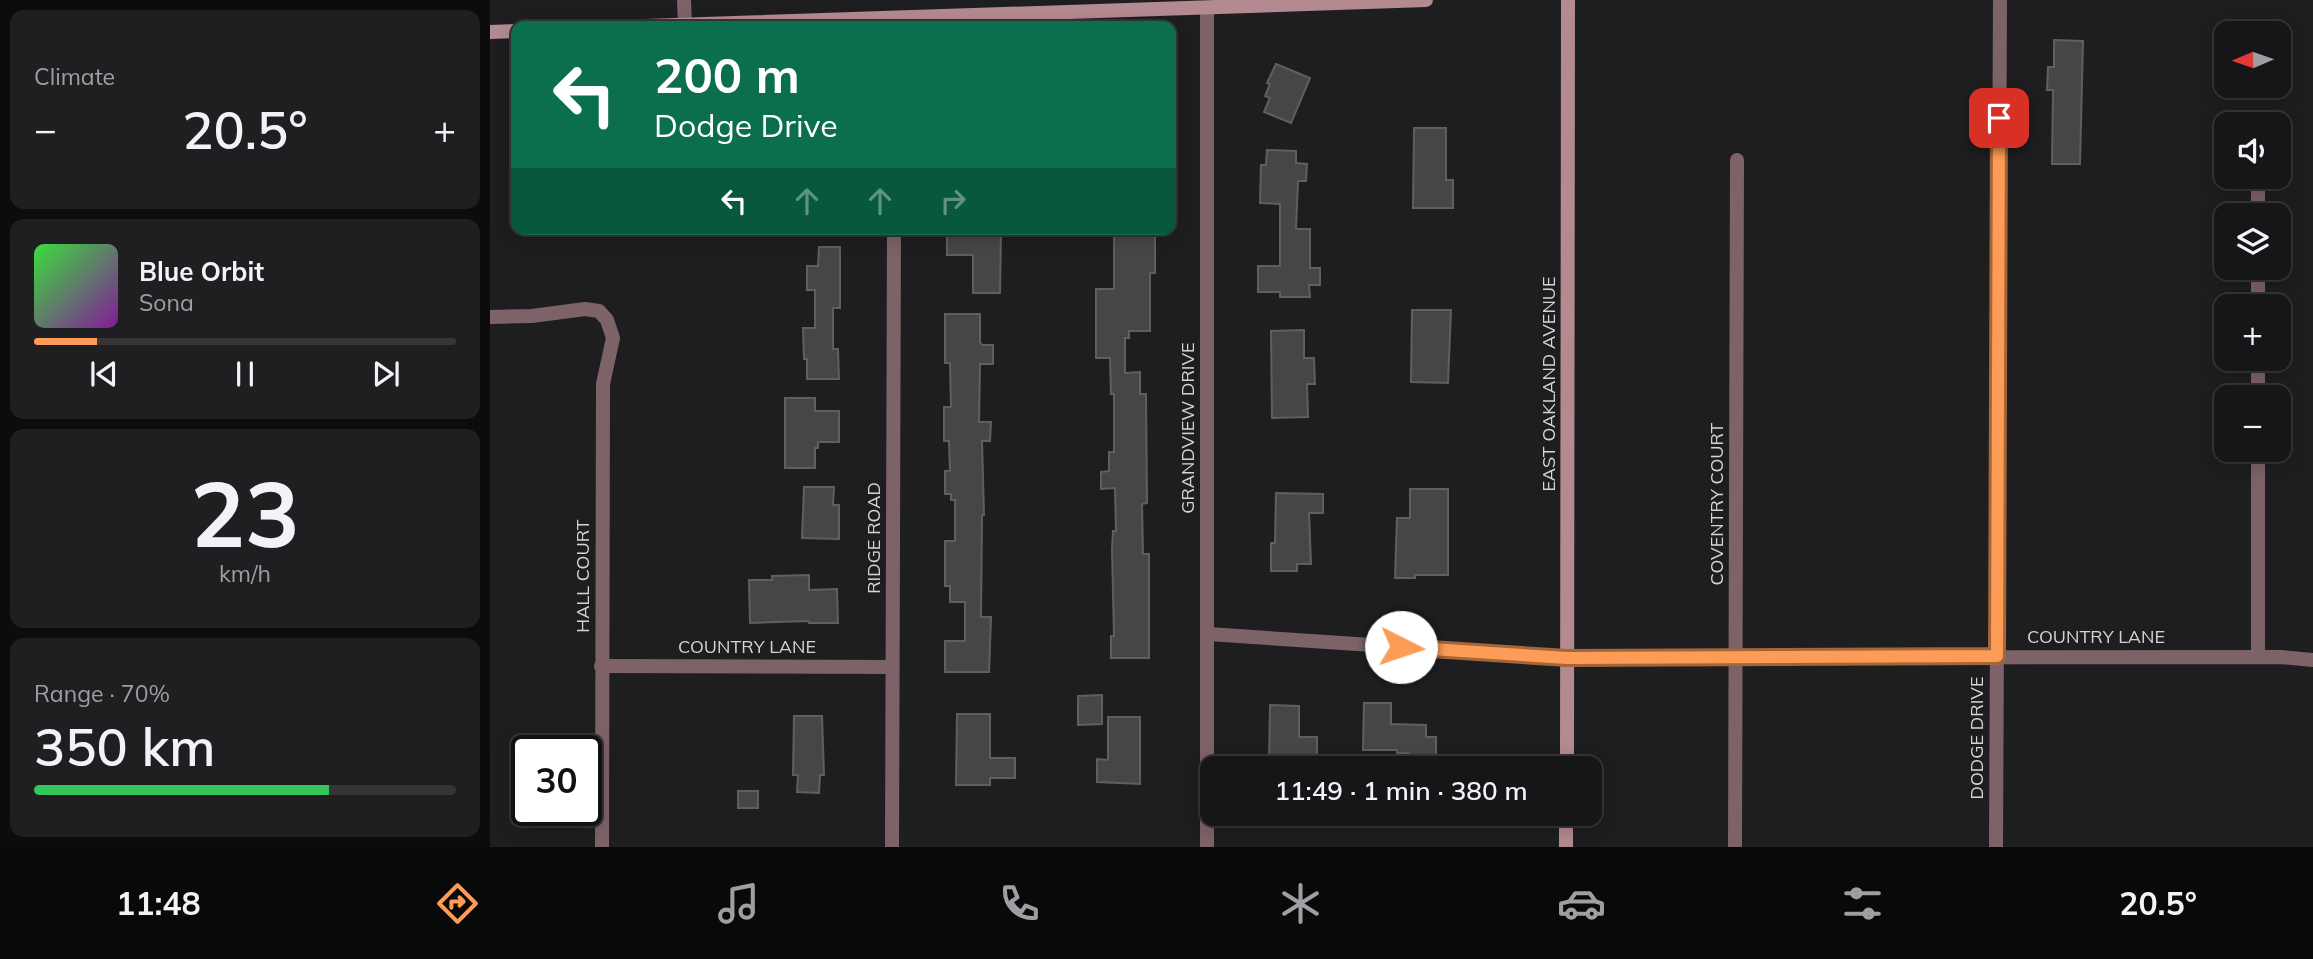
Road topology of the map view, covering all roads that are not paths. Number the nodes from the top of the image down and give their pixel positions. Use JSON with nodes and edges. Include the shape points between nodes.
{"nodes":[{"id":1,"x":684,"y":0,"type":"edge"},
{"id":2,"x":1426,"y":0,"type":"edge"},
{"id":3,"x":1568,"y":0,"type":"edge"},
{"id":4,"x":2000,"y":0,"type":"edge"},
{"id":5,"x":1207,"y":8,"type":"junction"},
{"id":6,"x":685,"y":21,"type":"edge"},
{"id":7,"x":896,"y":21,"type":"edge"},
{"id":8,"x":511,"y":31,"type":"edge"},
{"id":9,"x":490,"y":32,"type":"edge"},
{"id":10,"x":1737,"y":160,"type":"dead end"},
{"id":11,"x":894,"y":235,"type":"edge"},
{"id":12,"x":490,"y":317,"type":"edge"},
{"id":13,"x":2258,"y":462,"type":"edge"},
{"id":14,"x":1208,"y":634,"type":"junction"},
{"id":15,"x":1997,"y":656,"type":"junction"},
{"id":16,"x":1735,"y":657,"type":"junction"},
{"id":17,"x":2258,"y":657,"type":"junction"},
{"id":18,"x":1567,"y":658,"type":"junction"},
{"id":19,"x":2313,"y":660,"type":"edge"},
{"id":20,"x":601,"y":666,"type":"junction"},
{"id":21,"x":892,"y":667,"type":"junction"},
{"id":22,"x":1567,"y":756,"type":"edge"},
{"id":23,"x":1566,"y":826,"type":"edge"},
{"id":24,"x":601,"y":847,"type":"edge"},
{"id":25,"x":892,"y":847,"type":"edge"},
{"id":26,"x":1207,"y":847,"type":"edge"},
{"id":27,"x":1566,"y":847,"type":"edge"},
{"id":28,"x":1735,"y":847,"type":"edge"},
{"id":29,"x":1996,"y":847,"type":"edge"}],
"edges":[{"from":1,"to":6,"type":"street"},
{"from":2,"to":5,"type":"main road"},
{"from":3,"to":18,"type":"main road","name":"EAST OAKLAND AVENUE"},
{"from":4,"to":15,"type":"street","name":"DODGE DRIVE"},
{"from":5,"to":7,"type":"main road"},
{"from":5,"to":14,"type":"street","name":"GRANDVIEW DRIVE"},
{"from":8,"to":9,"type":"main road"},
{"from":10,"to":16,"type":"street","name":"COVENTRY COURT"},
{"from":11,"to":21,"type":"street","name":"RIDGE ROAD"},
{"from":12,"to":20,"type":"street","name":"HALL COURT","via":[[598,311],[613,338],[603,384]]},
{"from":13,"to":17,"type":"street"},
{"from":14,"to":18,"type":"street","name":"COUNTRY LANE"},
{"from":14,"to":26,"type":"street","name":"GRANDVIEW DRIVE"},
{"from":15,"to":16,"type":"street","name":"COUNTRY LANE"},
{"from":15,"to":17,"type":"street","name":"COUNTRY LANE"},
{"from":15,"to":29,"type":"street","name":"DODGE DRIVE"},
{"from":16,"to":18,"type":"street","name":"COUNTRY LANE"},
{"from":16,"to":28,"type":"street","name":"COVENTRY COURT"},
{"from":17,"to":19,"type":"street","name":"COUNTRY LANE"},
{"from":18,"to":22,"type":"main road","name":"EAST OAKLAND AVENUE"},
{"from":20,"to":21,"type":"street","name":"COUNTRY LANE"},
{"from":20,"to":24,"type":"street","name":"HALL COURT"},
{"from":21,"to":25,"type":"street","name":"RIDGE ROAD"},
{"from":23,"to":27,"type":"main road"}]}
